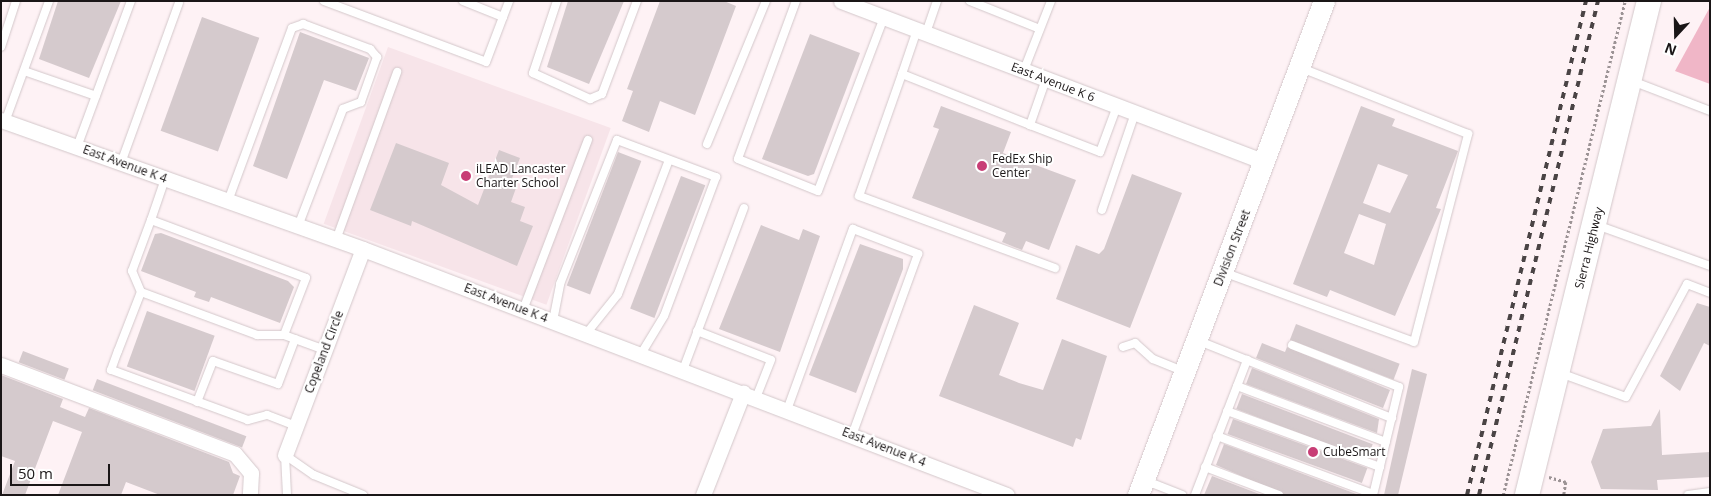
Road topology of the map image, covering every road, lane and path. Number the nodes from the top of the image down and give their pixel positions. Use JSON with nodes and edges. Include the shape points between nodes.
{"nodes":[{"id":1,"x":16,"y":1,"type":"edge"},
{"id":2,"x":49,"y":1,"type":"edge"},
{"id":3,"x":131,"y":1,"type":"edge"},
{"id":4,"x":324,"y":1,"type":"edge"},
{"id":5,"x":463,"y":1,"type":"edge"},
{"id":6,"x":509,"y":1,"type":"edge"},
{"id":7,"x":557,"y":1,"type":"edge"},
{"id":8,"x":638,"y":1,"type":"edge"},
{"id":9,"x":766,"y":1,"type":"edge"},
{"id":10,"x":796,"y":1,"type":"edge"},
{"id":11,"x":842,"y":1,"type":"edge"},
{"id":12,"x":938,"y":1,"type":"edge"},
{"id":13,"x":970,"y":1,"type":"edge"},
{"id":14,"x":1051,"y":1,"type":"edge"},
{"id":15,"x":1324,"y":1,"type":"edge"},
{"id":16,"x":1625,"y":1,"type":"edge"},
{"id":17,"x":1649,"y":1,"type":"edge"},
{"id":18,"x":180,"y":3,"type":"dead end"},
{"id":19,"x":503,"y":17,"type":"junction"},
{"id":20,"x":884,"y":17,"type":"junction"},
{"id":21,"x":1040,"y":29,"type":"junction"},
{"id":22,"x":921,"y":32,"type":"junction"},
{"id":23,"x":1,"y":47,"type":"edge"},
{"id":24,"x":1300,"y":67,"type":"junction"},
{"id":25,"x":1024,"y":70,"type":"junction"},
{"id":26,"x":24,"y":71,"type":"junction"},
{"id":27,"x":397,"y":72,"type":"dead end"},
{"id":28,"x":902,"y":74,"type":"junction"},
{"id":29,"x":1046,"y":79,"type":"junction"},
{"id":30,"x":1631,"y":81,"type":"junction"},
{"id":31,"x":96,"y":96,"type":"junction"},
{"id":32,"x":1117,"y":106,"type":"junction"},
{"id":33,"x":1710,"y":111,"type":"edge"},
{"id":34,"x":1135,"y":113,"type":"junction"},
{"id":35,"x":3,"y":121,"type":"edge"},
{"id":36,"x":1030,"y":125,"type":"junction"},
{"id":37,"x":588,"y":140,"type":"dead end"},
{"id":38,"x":707,"y":144,"type":"dead end"},
{"id":39,"x":77,"y":147,"type":"junction"},
{"id":40,"x":669,"y":160,"type":"junction"},
{"id":41,"x":1265,"y":162,"type":"junction"},
{"id":42,"x":122,"y":163,"type":"junction"},
{"id":43,"x":165,"y":179,"type":"junction"},
{"id":44,"x":228,"y":201,"type":"junction"},
{"id":45,"x":744,"y":208,"type":"dead end"},
{"id":46,"x":1102,"y":210,"type":"dead end"},
{"id":47,"x":151,"y":220,"type":"junction"},
{"id":48,"x":1596,"y":225,"type":"junction"},
{"id":49,"x":298,"y":226,"type":"junction"},
{"id":50,"x":336,"y":240,"type":"junction"},
{"id":51,"x":363,"y":249,"type":"junction"},
{"id":52,"x":1710,"y":266,"type":"edge"},
{"id":53,"x":1055,"y":268,"type":"dead end"},
{"id":54,"x":1223,"y":272,"type":"junction"},
{"id":55,"x":141,"y":292,"type":"junction"},
{"id":56,"x":1710,"y":293,"type":"edge"},
{"id":57,"x":523,"y":310,"type":"junction"},
{"id":58,"x":553,"y":321,"type":"junction"},
{"id":59,"x":697,"y":331,"type":"junction"},
{"id":60,"x":586,"y":334,"type":"junction"},
{"id":61,"x":284,"y":335,"type":"junction"},
{"id":62,"x":295,"y":339,"type":"junction"},
{"id":63,"x":1197,"y":340,"type":"junction"},
{"id":64,"x":1292,"y":345,"type":"dead end"},
{"id":65,"x":1123,"y":347,"type":"dead end"},
{"id":66,"x":324,"y":350,"type":"junction"},
{"id":67,"x":640,"y":354,"type":"junction"},
{"id":68,"x":1247,"y":360,"type":"junction"},
{"id":69,"x":1,"y":366,"type":"edge"},
{"id":70,"x":683,"y":370,"type":"junction"},
{"id":71,"x":1185,"y":372,"type":"junction"},
{"id":72,"x":1558,"y":373,"type":"junction"},
{"id":73,"x":1237,"y":386,"type":"junction"},
{"id":74,"x":749,"y":395,"type":"junction"},
{"id":75,"x":197,"y":402,"type":"junction"},
{"id":76,"x":787,"y":410,"type":"junction"},
{"id":77,"x":1227,"y":411,"type":"junction"},
{"id":78,"x":1392,"y":418,"type":"junction"},
{"id":79,"x":296,"y":426,"type":"junction"},
{"id":80,"x":852,"y":435,"type":"junction"},
{"id":81,"x":1217,"y":436,"type":"junction"},
{"id":82,"x":1386,"y":442,"type":"junction"},
{"id":83,"x":285,"y":455,"type":"junction"},
{"id":84,"x":1205,"y":467,"type":"junction"},
{"id":85,"x":1380,"y":467,"type":"junction"},
{"id":86,"x":1533,"y":472,"type":"junction"},
{"id":87,"x":1141,"y":487,"type":"edge"},
{"id":88,"x":1710,"y":492,"type":"edge"},
{"id":89,"x":250,"y":495,"type":"edge"},
{"id":90,"x":286,"y":495,"type":"edge"},
{"id":91,"x":363,"y":495,"type":"edge"},
{"id":92,"x":703,"y":495,"type":"edge"},
{"id":93,"x":1007,"y":495,"type":"edge"},
{"id":94,"x":1182,"y":495,"type":"edge"},
{"id":95,"x":1195,"y":495,"type":"edge"},
{"id":96,"x":1279,"y":495,"type":"edge"},
{"id":97,"x":1373,"y":495,"type":"edge"},
{"id":98,"x":1503,"y":495,"type":"edge"},
{"id":99,"x":1527,"y":495,"type":"edge"},
{"id":100,"x":1564,"y":495,"type":"edge"},
{"id":101,"x":1688,"y":495,"type":"edge"}],
"edges":[{"from":1,"to":23,"type":"lane"},
{"from":2,"to":26,"type":"lane"},
{"from":3,"to":31,"type":"lane"},
{"from":4,"to":19,"type":"lane","via":[[486,62]]},
{"from":5,"to":19,"type":"lane"},
{"from":6,"to":19,"type":"lane"},
{"from":7,"to":8,"type":"lane","via":[[533,73],[590,99],[602,94]]},
{"from":9,"to":38,"type":"lane"},
{"from":10,"to":20,"type":"lane","via":[[738,159],[818,191]]},
{"from":11,"to":20,"type":"street","name":"East Avenue K 6"},
{"from":12,"to":22,"type":"lane"},
{"from":13,"to":21,"type":"lane"},
{"from":14,"to":21,"type":"lane"},
{"from":15,"to":24,"type":"main road","name":"Division Street"},
{"from":16,"to":98,"type":"path"},
{"from":17,"to":30,"type":"main road","name":"Sierra Highway"},
{"from":18,"to":42,"type":"lane"},
{"from":20,"to":22,"type":"street","name":"East Avenue K 6"},
{"from":21,"to":25,"type":"lane"},
{"from":22,"to":25,"type":"street","name":"East Avenue K 6"},
{"from":22,"to":28,"type":"lane"},
{"from":24,"to":41,"type":"main road","name":"Division Street"},
{"from":24,"to":54,"type":"lane","via":[[1468,134],[1414,342]]},
{"from":25,"to":29,"type":"street","name":"East Avenue K 6"},
{"from":26,"to":31,"type":"lane"},
{"from":26,"to":35,"type":"lane"},
{"from":27,"to":50,"type":"lane"},
{"from":28,"to":36,"type":"lane"},
{"from":28,"to":53,"type":"lane","via":[[860,196]]},
{"from":29,"to":32,"type":"street","name":"East Avenue K 6"},
{"from":29,"to":36,"type":"lane"},
{"from":30,"to":33,"type":"lane"},
{"from":30,"to":48,"type":"main road","name":"Sierra Highway"},
{"from":31,"to":39,"type":"lane"},
{"from":32,"to":34,"type":"street","name":"East Avenue K 6"},
{"from":32,"to":36,"type":"lane","via":[[1100,152]]},
{"from":34,"to":41,"type":"street","name":"East Avenue K 6"},
{"from":34,"to":46,"type":"lane"},
{"from":35,"to":39,"type":"street","name":"East Avenue K 4"},
{"from":37,"to":57,"type":"lane"},
{"from":39,"to":42,"type":"street","name":"East Avenue K 4"},
{"from":40,"to":58,"type":"lane","via":[[617,140],[560,284]]},
{"from":40,"to":60,"type":"lane","via":[[618,294]]},
{"from":40,"to":67,"type":"lane","via":[[716,177],[664,316]]},
{"from":41,"to":54,"type":"main road","name":"Division Street"},
{"from":42,"to":43,"type":"street","name":"East Avenue K 4"},
{"from":43,"to":44,"type":"street","name":"East Avenue K 4"},
{"from":43,"to":47,"type":"lane"},
{"from":44,"to":49,"type":"street","name":"East Avenue K 4"},
{"from":44,"to":49,"type":"lane","via":[[292,28],[303,24],[370,49],[376,57],[361,102],[343,108]]},
{"from":45,"to":59,"type":"lane"},
{"from":47,"to":55,"type":"lane","via":[[132,271]]},
{"from":47,"to":61,"type":"lane","via":[[306,278]]},
{"from":48,"to":52,"type":"lane"},
{"from":48,"to":72,"type":"main road","name":"Sierra Highway"},
{"from":49,"to":50,"type":"street","name":"East Avenue K 4"},
{"from":50,"to":51,"type":"street","name":"East Avenue K 4"},
{"from":51,"to":57,"type":"street","name":"East Avenue K 4"},
{"from":51,"to":66,"type":"street","name":"Copeland Circle"},
{"from":54,"to":63,"type":"main road","name":"Division Street"},
{"from":55,"to":61,"type":"lane","via":[[257,335]]},
{"from":55,"to":75,"type":"lane","via":[[111,370]]},
{"from":56,"to":72,"type":"lane","via":[[1687,284],[1626,397]]},
{"from":57,"to":58,"type":"street","name":"East Avenue K 4"},
{"from":58,"to":60,"type":"street","name":"East Avenue K 4"},
{"from":59,"to":70,"type":"lane"},
{"from":59,"to":74,"type":"lane","via":[[771,360]]},
{"from":60,"to":67,"type":"street","name":"East Avenue K 4"},
{"from":61,"to":62,"type":"lane"},
{"from":62,"to":66,"type":"lane"},
{"from":62,"to":75,"type":"lane","via":[[278,384],[212,361]]},
{"from":63,"to":68,"type":"lane"},
{"from":63,"to":71,"type":"main road","name":"Division Street"},
{"from":64,"to":78,"type":"lane","via":[[1399,387]]},
{"from":65,"to":71,"type":"lane","via":[[1135,343],[1153,359]]},
{"from":66,"to":79,"type":"street","name":"Copeland Circle"},
{"from":67,"to":70,"type":"street","name":"East Avenue K 4"},
{"from":68,"to":73,"type":"lane"},
{"from":68,"to":78,"type":"lane"},
{"from":69,"to":89,"type":"street","via":[[235,454],[251,473]]},
{"from":70,"to":74,"type":"street","name":"East Avenue K 4"},
{"from":71,"to":87,"type":"main road","name":"Division Street"},
{"from":72,"to":86,"type":"main road","name":"Sierra Highway"},
{"from":73,"to":77,"type":"lane"},
{"from":73,"to":82,"type":"lane"},
{"from":74,"to":76,"type":"street","name":"East Avenue K 4"},
{"from":74,"to":92,"type":"street"},
{"from":75,"to":79,"type":"lane","via":[[248,420],[266,415]]},
{"from":76,"to":80,"type":"street","name":"East Avenue K 4"},
{"from":76,"to":80,"type":"lane","via":[[853,229],[918,254]]},
{"from":77,"to":81,"type":"lane"},
{"from":77,"to":85,"type":"lane"},
{"from":78,"to":82,"type":"lane"},
{"from":79,"to":83,"type":"street","name":"Copeland Circle"},
{"from":80,"to":93,"type":"street","name":"East Avenue K 4"},
{"from":81,"to":84,"type":"lane"},
{"from":81,"to":97,"type":"lane"},
{"from":82,"to":85,"type":"lane"},
{"from":83,"to":90,"type":"lane"},
{"from":83,"to":91,"type":"lane","via":[[314,475]]},
{"from":84,"to":95,"type":"lane"},
{"from":84,"to":96,"type":"lane"},
{"from":85,"to":97,"type":"lane"},
{"from":86,"to":99,"type":"main road","name":"Sierra Highway"},
{"from":86,"to":100,"type":"path","via":[[1566,482]]},
{"from":87,"to":94,"type":"lane"},
{"from":88,"to":101,"type":"lane"}]}
